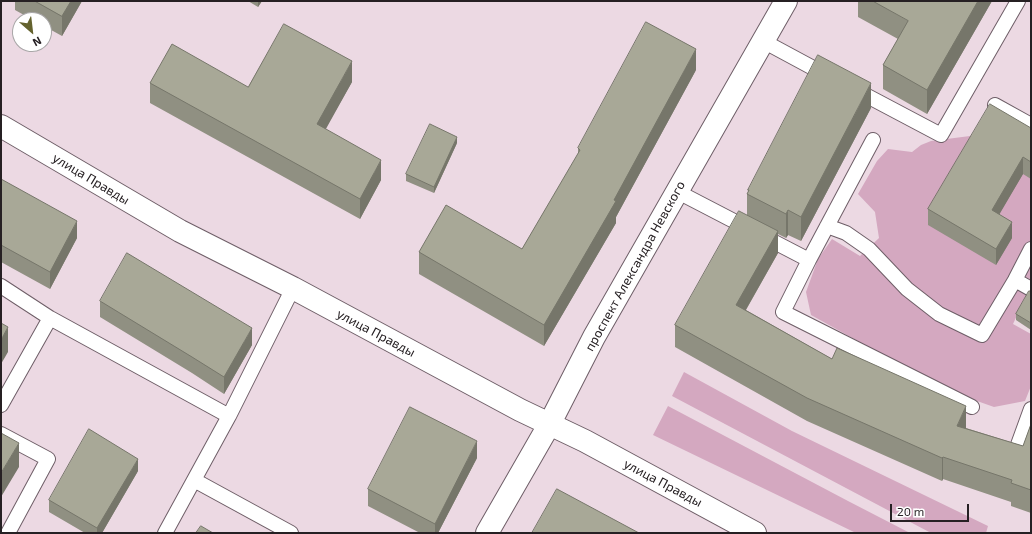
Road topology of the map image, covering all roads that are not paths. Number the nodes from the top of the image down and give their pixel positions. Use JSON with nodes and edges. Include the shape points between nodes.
{"nodes":[{"id":1,"x":786,"y":1,"type":"edge"},
{"id":2,"x":1018,"y":1,"type":"edge"},
{"id":3,"x":763,"y":41,"type":"junction"},
{"id":4,"x":995,"y":105,"type":"edge"},
{"id":5,"x":1031,"y":125,"type":"edge"},
{"id":6,"x":1,"y":126,"type":"edge"},
{"id":7,"x":873,"y":140,"type":"dead end"},
{"id":8,"x":678,"y":192,"type":"junction"},
{"id":9,"x":827,"y":226,"type":"junction"},
{"id":10,"x":1031,"y":249,"type":"edge"},
{"id":11,"x":809,"y":260,"type":"junction"},
{"id":12,"x":1015,"y":280,"type":"junction"},
{"id":13,"x":1,"y":286,"type":"edge"},
{"id":14,"x":293,"y":288,"type":"junction"},
{"id":15,"x":1031,"y":289,"type":"edge"},
{"id":16,"x":50,"y":318,"type":"junction"},
{"id":17,"x":1,"y":405,"type":"edge"},
{"id":18,"x":972,"y":407,"type":"dead end"},
{"id":19,"x":1031,"y":409,"type":"edge"},
{"id":20,"x":229,"y":416,"type":"junction"},
{"id":21,"x":549,"y":425,"type":"junction"},
{"id":22,"x":1,"y":434,"type":"edge"},
{"id":23,"x":1015,"y":453,"type":"edge"},
{"id":24,"x":194,"y":480,"type":"junction"},
{"id":25,"x":8,"y":533,"type":"edge"},
{"id":26,"x":165,"y":533,"type":"edge"},
{"id":27,"x":291,"y":533,"type":"edge"},
{"id":28,"x":487,"y":533,"type":"edge"},
{"id":29,"x":755,"y":533,"type":"edge"}],
"edges":[{"from":1,"to":3,"type":"main road","name":"проспект Александра Невского"},
{"from":2,"to":3,"type":"lane","via":[[941,136]]},
{"from":3,"to":8,"type":"main road","name":"проспект Александра Невского"},
{"from":4,"to":5,"type":"lane"},
{"from":6,"to":14,"type":"main road","name":"улица Правды","via":[[180,231]]},
{"from":7,"to":9,"type":"lane"},
{"from":8,"to":11,"type":"lane"},
{"from":8,"to":21,"type":"main road","name":"проспект Александра Невского","via":[[594,337]]},
{"from":9,"to":11,"type":"lane"},
{"from":9,"to":12,"type":"lane","via":[[846,233],[869,249],[907,289],[939,314],[982,335]]},
{"from":10,"to":12,"type":"lane"},
{"from":11,"to":18,"type":"lane","via":[[783,312]]},
{"from":12,"to":15,"type":"lane"},
{"from":13,"to":16,"type":"lane"},
{"from":14,"to":20,"type":"lane"},
{"from":14,"to":21,"type":"main road","name":"улица Правды"},
{"from":16,"to":17,"type":"lane"},
{"from":16,"to":20,"type":"lane"},
{"from":19,"to":23,"type":"lane"},
{"from":20,"to":24,"type":"lane"},
{"from":21,"to":28,"type":"main road","name":"проспект Александра Невского"},
{"from":21,"to":29,"type":"main road","name":"улица Правды","via":[[585,441]]},
{"from":22,"to":25,"type":"lane","via":[[48,459]]},
{"from":24,"to":26,"type":"lane"},
{"from":24,"to":27,"type":"lane"}]}
